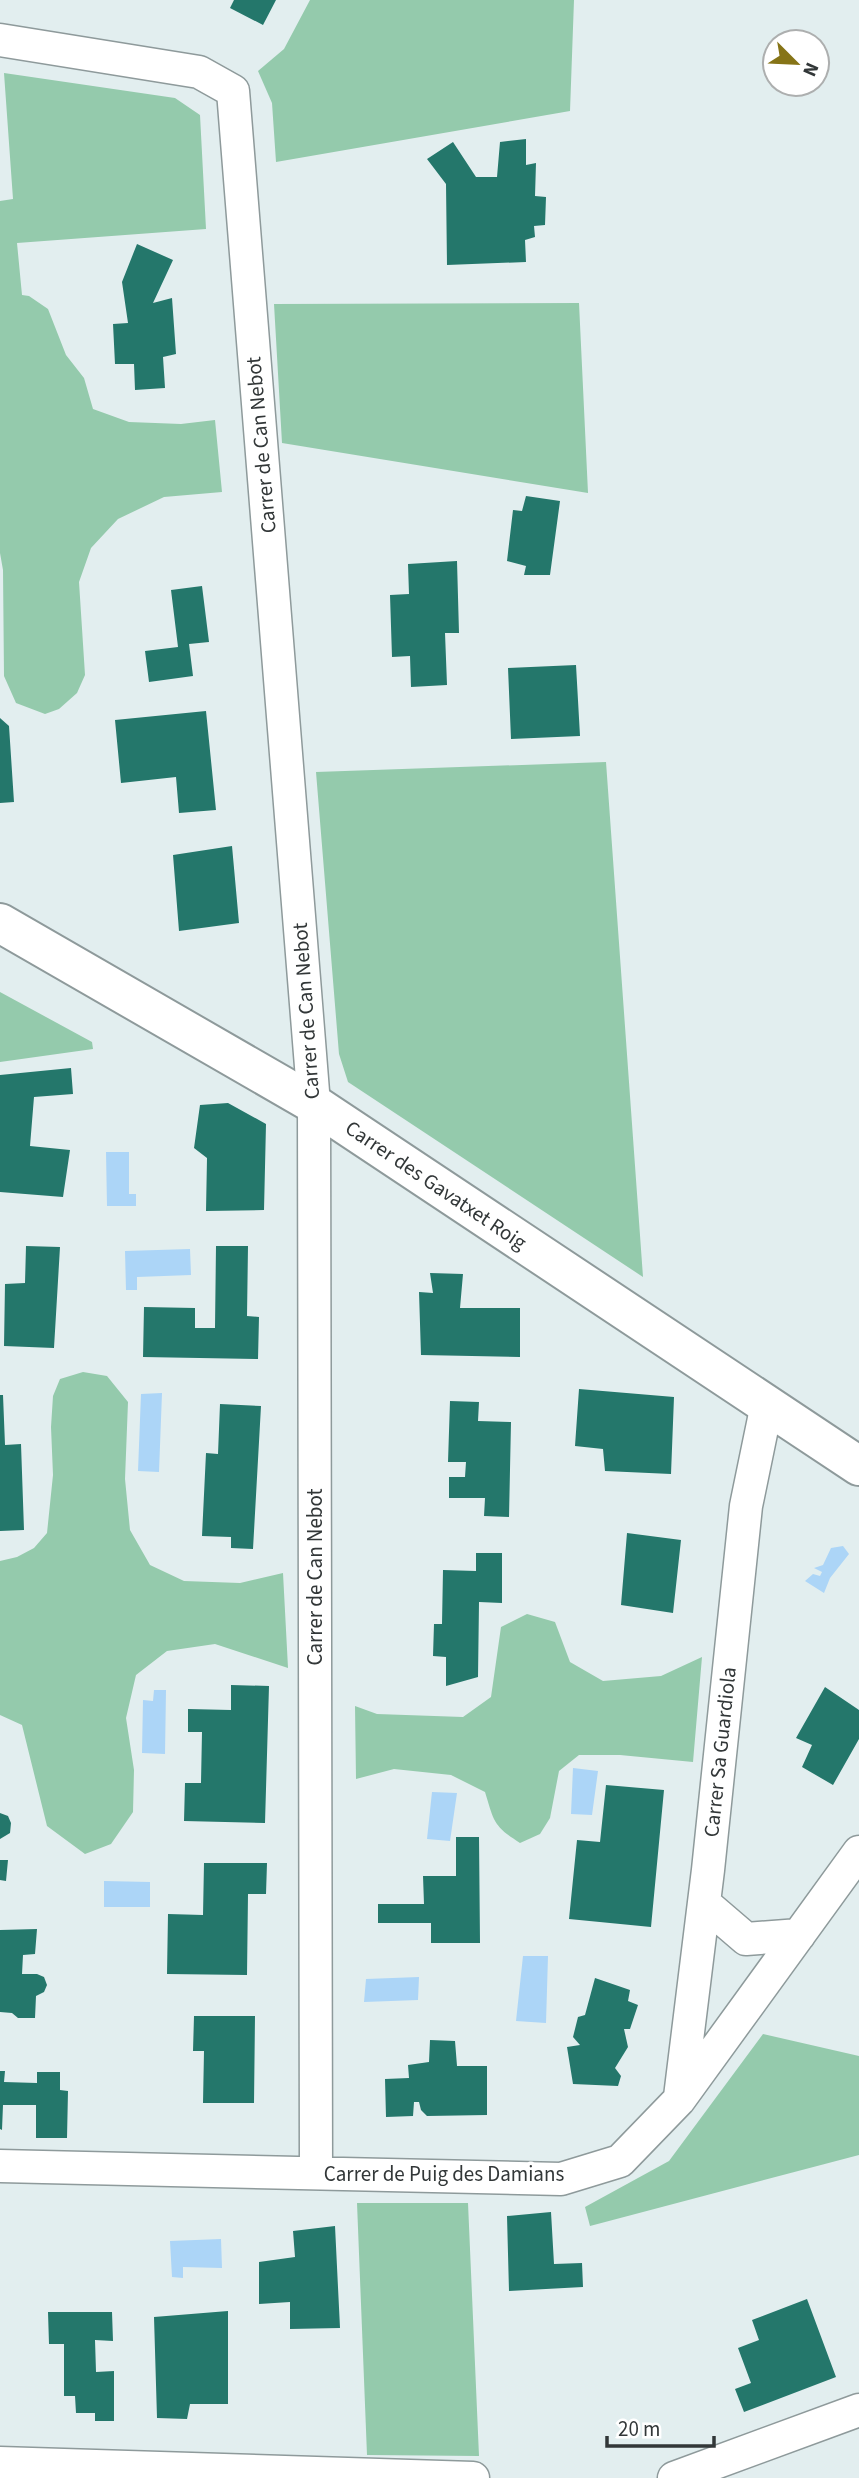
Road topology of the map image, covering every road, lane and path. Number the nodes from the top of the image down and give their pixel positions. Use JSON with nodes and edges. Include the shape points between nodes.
{"nodes":[{"id":1,"x":0,"y":40,"type":"edge"},
{"id":2,"x":0,"y":923,"type":"edge"},
{"id":3,"x":314,"y":1104,"type":"junction"},
{"id":4,"x":767,"y":1404,"type":"junction"},
{"id":5,"x":859,"y":1466,"type":"edge"},
{"id":6,"x":859,"y":1852,"type":"edge"},
{"id":7,"x":704,"y":1903,"type":"junction"},
{"id":8,"x":799,"y":1935,"type":"junction"},
{"id":9,"x":679,"y":2100,"type":"junction"},
{"id":10,"x":0,"y":2166,"type":"edge"},
{"id":11,"x":316,"y":2173,"type":"junction"},
{"id":12,"x":859,"y":2410,"type":"edge"},
{"id":13,"x":0,"y":2463,"type":"edge"},
{"id":14,"x":472,"y":2478,"type":"edge"},
{"id":15,"x":674,"y":2478,"type":"edge"}],
"edges":[{"from":1,"to":3,"type":"street","name":"Carrer de Can Nebot","via":[[199,72],[233,91]]},
{"from":2,"to":3,"type":"street","name":"Carrer des Gavatxet Roig"},
{"from":3,"to":4,"type":"street","name":"Carrer des Gavatxet Roig"},
{"from":3,"to":11,"type":"street","name":"Carrer de Can Nebot"},
{"from":4,"to":5,"type":"street","name":"Carrer des Gavatxet Roig"},
{"from":4,"to":7,"type":"street","name":"Carrer Sa Guardiola","via":[[746,1506]]},
{"from":6,"to":8,"type":"street","name":"Carrer de Puig des Damians"},
{"from":7,"to":8,"type":"street","via":[[746,1939]]},
{"from":7,"to":9,"type":"street","name":"Carrer Sa Guardiola"},
{"from":8,"to":9,"type":"street","name":"Carrer de Puig des Damians"},
{"from":9,"to":11,"type":"street","name":"Carrer de Puig des Damians","via":[[620,2161],[561,2179]]},
{"from":10,"to":11,"type":"street","name":"Carrer de Puig des Damians"},
{"from":12,"to":15,"type":"street"},
{"from":13,"to":14,"type":"street"}]}
